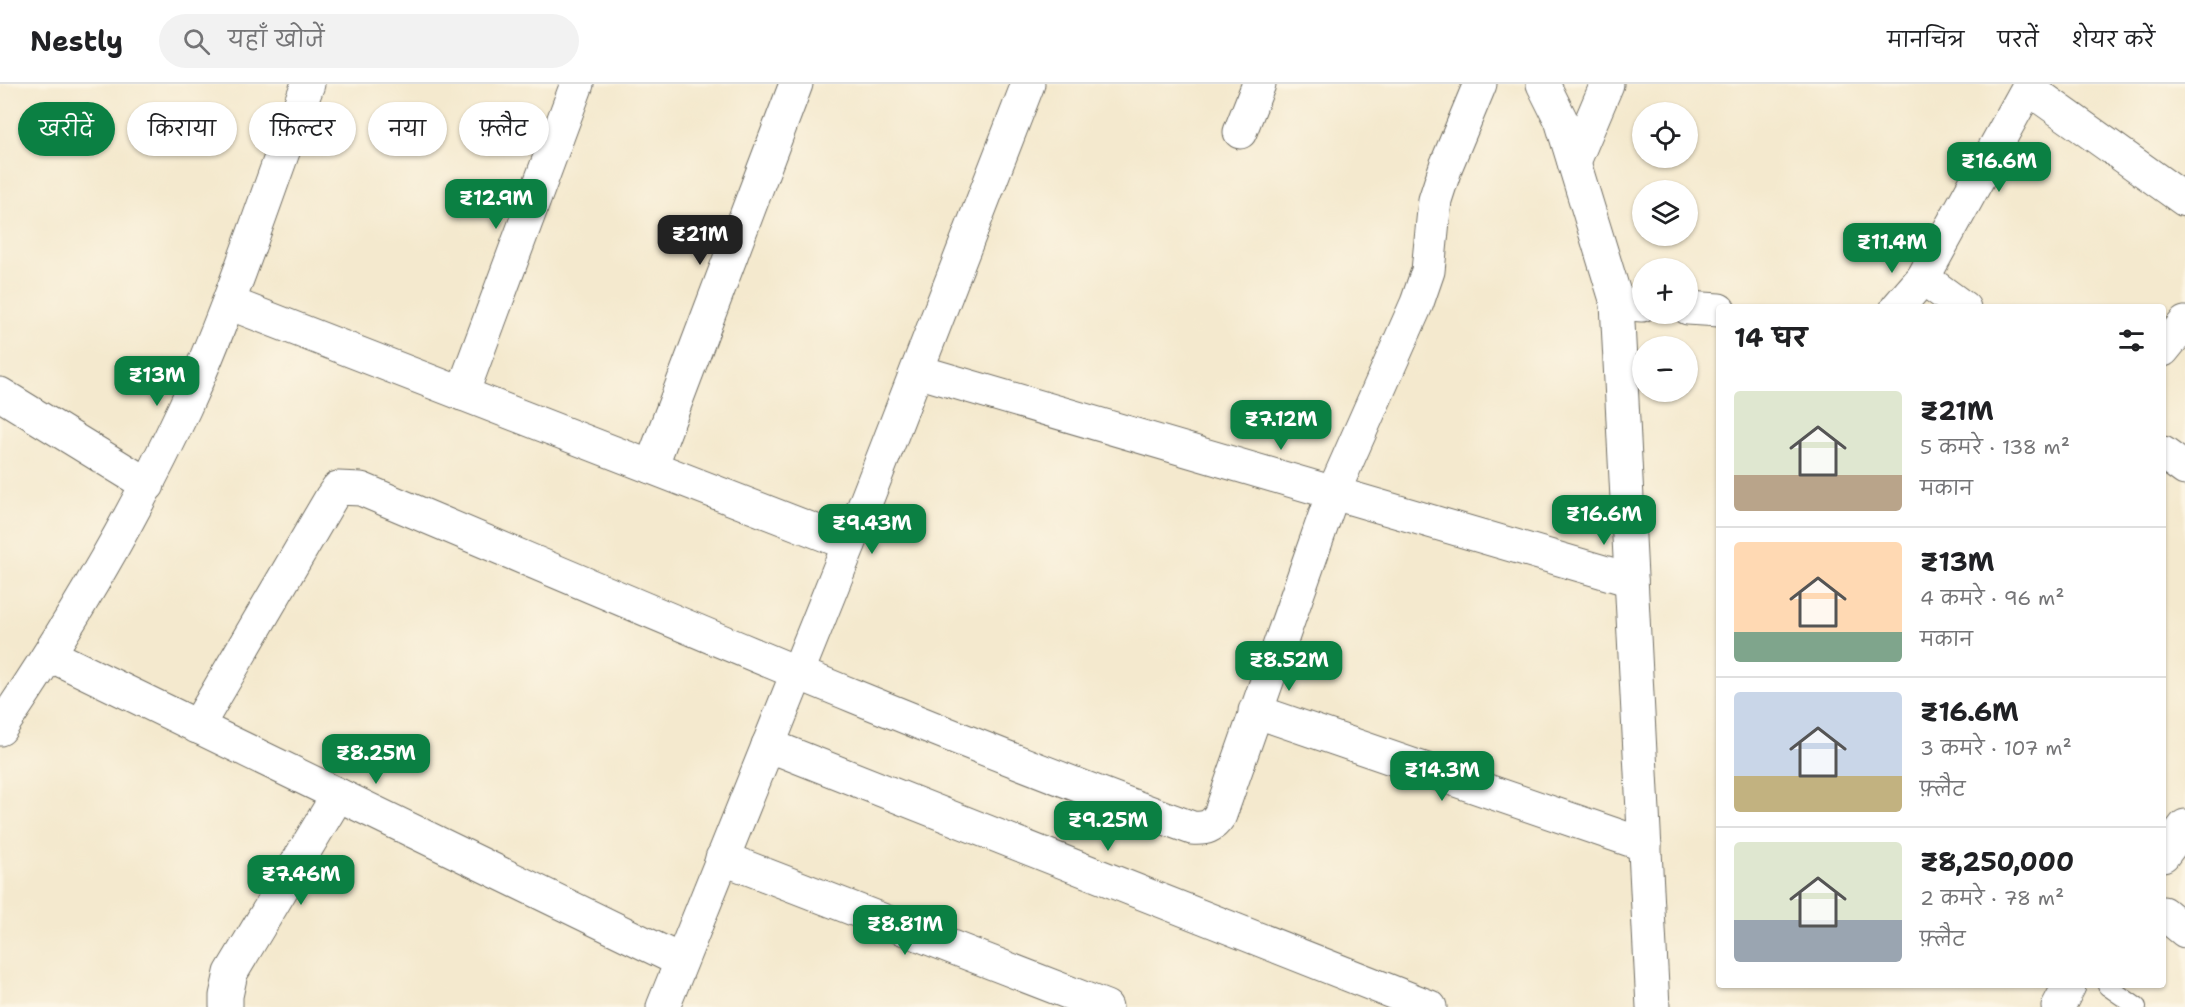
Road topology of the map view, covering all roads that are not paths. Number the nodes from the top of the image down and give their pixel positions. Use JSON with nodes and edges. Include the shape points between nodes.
{"nodes":[{"id":1,"x":308,"y":84,"type":"edge"},
{"id":2,"x":577,"y":84,"type":"edge"},
{"id":3,"x":796,"y":84,"type":"edge"},
{"id":4,"x":1028,"y":84,"type":"edge"},
{"id":5,"x":1259,"y":84,"type":"edge"},
{"id":6,"x":1480,"y":84,"type":"edge"},
{"id":7,"x":1543,"y":84,"type":"edge"},
{"id":8,"x":1607,"y":84,"type":"edge"},
{"id":9,"x":2029,"y":86,"type":"edge"},
{"id":10,"x":1239,"y":132,"type":"dead end"},
{"id":11,"x":1574,"y":162,"type":"junction"},
{"id":12,"x":2185,"y":200,"type":"edge"},
{"id":13,"x":1923,"y":278,"type":"junction"},
{"id":14,"x":229,"y":303,"type":"junction"},
{"id":15,"x":1630,"y":304,"type":"edge"},
{"id":16,"x":1900,"y":304,"type":"edge"},
{"id":17,"x":1959,"y":304,"type":"edge"},
{"id":18,"x":1698,"y":309,"type":"edge"},
{"id":19,"x":1716,"y":310,"type":"edge"},
{"id":20,"x":2185,"y":322,"type":"edge"},
{"id":21,"x":2166,"y":346,"type":"edge"},
{"id":22,"x":917,"y":371,"type":"junction"},
{"id":23,"x":0,"y":394,"type":"edge"},
{"id":24,"x":462,"y":394,"type":"junction"},
{"id":25,"x":2166,"y":455,"type":"edge"},
{"id":26,"x":651,"y":467,"type":"junction"},
{"id":27,"x":2185,"y":469,"type":"edge"},
{"id":28,"x":148,"y":485,"type":"junction"},
{"id":29,"x":1333,"y":493,"type":"junction"},
{"id":30,"x":849,"y":544,"type":"junction"},
{"id":31,"x":1631,"y":580,"type":"junction"},
{"id":32,"x":50,"y":655,"type":"junction"},
{"id":33,"x":797,"y":672,"type":"junction"},
{"id":34,"x":1255,"y":711,"type":"junction"},
{"id":35,"x":197,"y":727,"type":"junction"},
{"id":36,"x":0,"y":729,"type":"edge"},
{"id":37,"x":768,"y":745,"type":"junction"},
{"id":38,"x":338,"y":795,"type":"junction"},
{"id":39,"x":2185,"y":826,"type":"edge"},
{"id":40,"x":1645,"y":845,"type":"junction"},
{"id":41,"x":2166,"y":851,"type":"edge"},
{"id":42,"x":722,"y":858,"type":"junction"},
{"id":43,"x":2166,"y":915,"type":"edge"},
{"id":44,"x":2185,"y":931,"type":"edge"},
{"id":45,"x":681,"y":961,"type":"junction"},
{"id":46,"x":2068,"y":988,"type":"edge"},
{"id":47,"x":2110,"y":988,"type":"edge"},
{"id":48,"x":226,"y":1007,"type":"edge"},
{"id":49,"x":663,"y":1007,"type":"edge"},
{"id":50,"x":1106,"y":1007,"type":"edge"},
{"id":51,"x":1430,"y":1007,"type":"edge"},
{"id":52,"x":1653,"y":1007,"type":"edge"},
{"id":53,"x":2058,"y":1007,"type":"edge"},
{"id":54,"x":2137,"y":1007,"type":"edge"}],
"edges":[{"from":1,"to":14,"type":"street"},
{"from":2,"to":24,"type":"street"},
{"from":3,"to":26,"type":"street"},
{"from":4,"to":22,"type":"street"},
{"from":5,"to":10,"type":"street"},
{"from":6,"to":29,"type":"street","via":[[1435,200],[1428,271],[1417,303]]},
{"from":7,"to":11,"type":"street","via":[[1561,120]]},
{"from":8,"to":11,"type":"street"},
{"from":9,"to":12,"type":"street"},
{"from":9,"to":13,"type":"street"},
{"from":11,"to":15,"type":"street"},
{"from":13,"to":16,"type":"street"},
{"from":13,"to":17,"type":"street"},
{"from":14,"to":24,"type":"street"},
{"from":14,"to":28,"type":"street"},
{"from":15,"to":31,"type":"street"},
{"from":18,"to":19,"type":"street"},
{"from":20,"to":21,"type":"street"},
{"from":22,"to":29,"type":"street"},
{"from":22,"to":30,"type":"street"},
{"from":23,"to":28,"type":"street"},
{"from":24,"to":26,"type":"street"},
{"from":25,"to":27,"type":"street"},
{"from":26,"to":30,"type":"street"},
{"from":28,"to":32,"type":"street"},
{"from":29,"to":31,"type":"street"},
{"from":29,"to":34,"type":"street"},
{"from":30,"to":33,"type":"street"},
{"from":31,"to":40,"type":"street"},
{"from":32,"to":35,"type":"street"},
{"from":32,"to":36,"type":"street"},
{"from":33,"to":34,"type":"street","via":[[1192,828],[1213,825],[1220,815]]},
{"from":33,"to":35,"type":"street","via":[[361,489],[338,488]]},
{"from":33,"to":37,"type":"street"},
{"from":34,"to":40,"type":"street"},
{"from":35,"to":38,"type":"street"},
{"from":37,"to":42,"type":"street"},
{"from":37,"to":51,"type":"street"},
{"from":38,"to":45,"type":"street"},
{"from":38,"to":48,"type":"street","via":[[231,973]]},
{"from":39,"to":41,"type":"street"},
{"from":40,"to":52,"type":"street"},
{"from":42,"to":45,"type":"street"},
{"from":42,"to":50,"type":"street"},
{"from":43,"to":44,"type":"street"},
{"from":45,"to":49,"type":"street"},
{"from":46,"to":53,"type":"street"},
{"from":47,"to":54,"type":"lane"}]}
